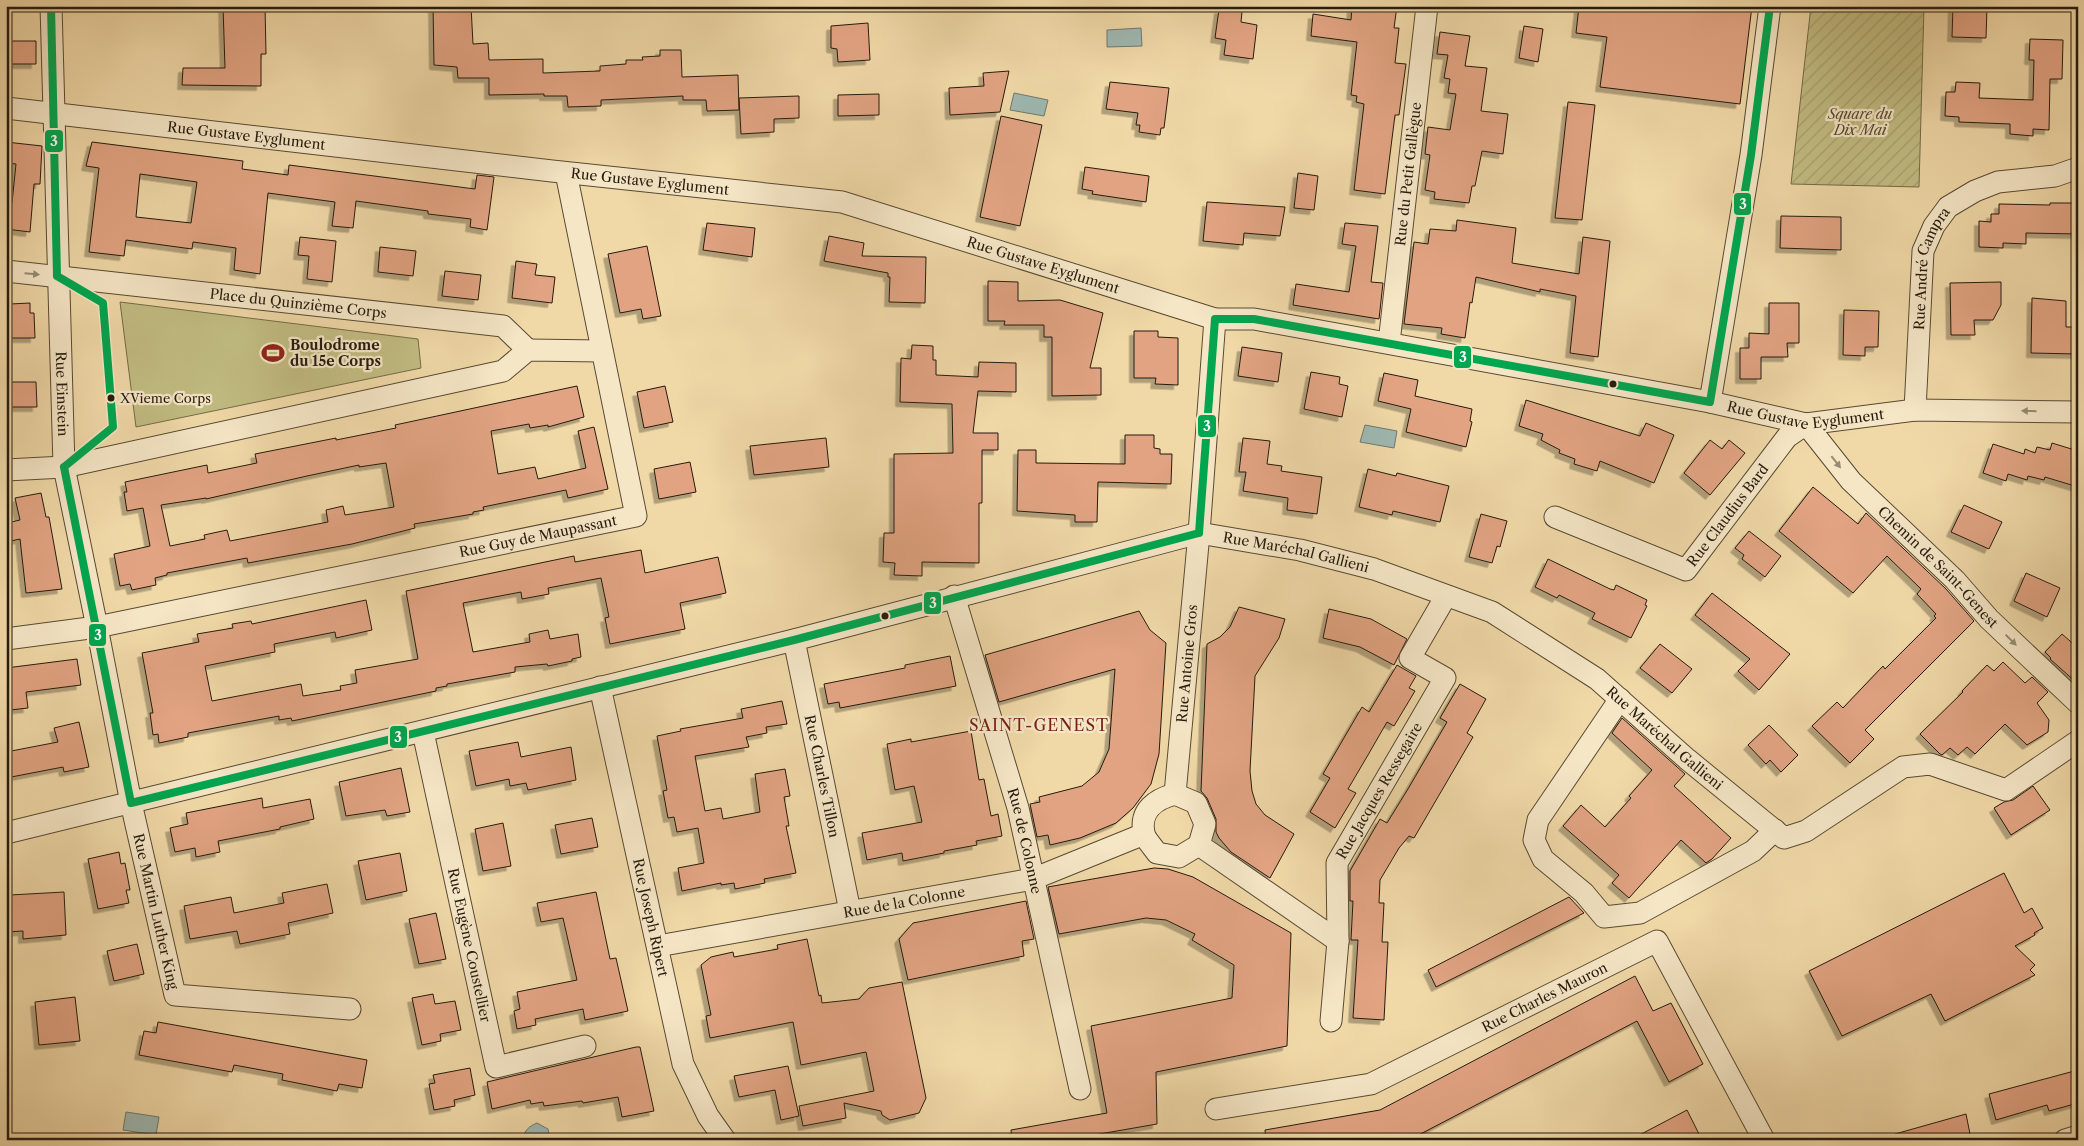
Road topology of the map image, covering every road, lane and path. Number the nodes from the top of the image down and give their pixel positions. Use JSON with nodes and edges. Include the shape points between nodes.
{"nodes":[{"id":1,"x":51,"y":6,"type":"edge"},
{"id":2,"x":1426,"y":6,"type":"edge"},
{"id":3,"x":1770,"y":6,"type":"edge"},
{"id":4,"x":6,"y":108,"type":"edge"},
{"id":5,"x":54,"y":114,"type":"junction"},
{"id":6,"x":2078,"y":168,"type":"edge"},
{"id":7,"x":566,"y":173,"type":"junction"},
{"id":8,"x":6,"y":271,"type":"edge"},
{"id":9,"x":57,"y":276,"type":"junction"},
{"id":10,"x":1215,"y":319,"type":"junction"},
{"id":11,"x":1389,"y":343,"type":"junction"},
{"id":12,"x":528,"y":350,"type":"junction"},
{"id":13,"x":602,"y":351,"type":"junction"},
{"id":14,"x":1710,"y":402,"type":"junction"},
{"id":15,"x":1915,"y":410,"type":"junction"},
{"id":16,"x":2078,"y":412,"type":"edge"},
{"id":17,"x":1806,"y":424,"type":"junction"},
{"id":18,"x":64,"y":467,"type":"junction"},
{"id":19,"x":6,"y":470,"type":"edge"},
{"id":20,"x":1555,"y":517,"type":"dead end"},
{"id":21,"x":1200,"y":532,"type":"junction"},
{"id":22,"x":954,"y":596,"type":"junction"},
{"id":23,"x":1446,"y":596,"type":"junction"},
{"id":24,"x":97,"y":626,"type":"junction"},
{"id":25,"x":6,"y":639,"type":"edge"},
{"id":26,"x":794,"y":640,"type":"junction"},
{"id":27,"x":600,"y":688,"type":"junction"},
{"id":28,"x":1620,"y":699,"type":"junction"},
{"id":29,"x":2078,"y":703,"type":"edge"},
{"id":30,"x":423,"y":732,"type":"junction"},
{"id":31,"x":2078,"y":741,"type":"edge"},
{"id":32,"x":1175,"y":794,"type":"junction"},
{"id":33,"x":131,"y":803,"type":"junction"},
{"id":34,"x":1775,"y":830,"type":"junction"},
{"id":35,"x":6,"y":833,"type":"edge"},
{"id":36,"x":1144,"y":834,"type":"junction"},
{"id":37,"x":1199,"y":845,"type":"junction"},
{"id":38,"x":1034,"y":879,"type":"junction"},
{"id":39,"x":850,"y":912,"type":"junction"},
{"id":40,"x":1338,"y":941,"type":"junction"},
{"id":41,"x":658,"y":946,"type":"junction"},
{"id":42,"x":350,"y":1009,"type":"dead end"},
{"id":43,"x":1331,"y":1021,"type":"dead end"},
{"id":44,"x":585,"y":1046,"type":"dead end"},
{"id":45,"x":1080,"y":1089,"type":"dead end"},
{"id":46,"x":1216,"y":1108,"type":"dead end"},
{"id":47,"x":2078,"y":1136,"type":"edge"},
{"id":48,"x":725,"y":1140,"type":"edge"},
{"id":49,"x":1764,"y":1140,"type":"edge"},
{"id":50,"x":2065,"y":1140,"type":"edge"}],
"edges":[{"from":1,"to":5,"type":"street","name":"Rue Einstein"},
{"from":2,"to":11,"type":"street","name":"Rue du Petit Gallègue"},
{"from":3,"to":14,"type":"street","via":[[1751,155]]},
{"from":4,"to":5,"type":"street","name":"Rue Gustave Eyglument"},
{"from":5,"to":7,"type":"street","name":"Rue Gustave Eyglument"},
{"from":5,"to":9,"type":"street","name":"Rue Einstein"},
{"from":6,"to":15,"type":"street","name":"Rue André Campra","via":[[2055,176],[1998,182],[1975,191],[1948,207],[1934,226],[1923,251]]},
{"from":7,"to":10,"type":"street","name":"Rue Gustave Eyglument","via":[[842,202]]},
{"from":7,"to":13,"type":"street","name":"Rue Guy de Maupassant"},
{"from":8,"to":9,"type":"street","name":"Place du Quinzième Corps","one_way":true},
{"from":9,"to":12,"type":"street","name":"Place du Quinzième Corps","via":[[503,326]]},
{"from":9,"to":18,"type":"street","name":"Rue Einstein"},
{"from":10,"to":11,"type":"street","name":"Rue Gustave Eyglument","via":[[1254,318]]},
{"from":10,"to":21,"type":"street","name":"Rue Antoine Gros"},
{"from":11,"to":14,"type":"street","name":"Rue Gustave Eyglument"},
{"from":12,"to":13,"type":"street"},
{"from":12,"to":18,"type":"street","via":[[503,371]]},
{"from":13,"to":24,"type":"street","name":"Rue Guy de Maupassant","via":[[636,516]]},
{"from":14,"to":17,"type":"street","name":"Rue Gustave Eyglument"},
{"from":16,"to":15,"type":"street","name":"Rue Gustave Eyglument","one_way":true},
{"from":15,"to":17,"type":"street","name":"Rue Gustave Eyglument"},
{"from":17,"to":20,"type":"street","name":"Rue Claudius Bard","via":[[1787,437],[1686,570]]},
{"from":17,"to":29,"type":"street","name":"Chemin de Saint-Genest","one_way":true,"via":[[1851,482],[1956,580],[1989,619]]},
{"from":18,"to":19,"type":"street"},
{"from":18,"to":24,"type":"street","name":"Rue Einstein"},
{"from":21,"to":22,"type":"street","name":"Rue Maréchal Gallieni"},
{"from":21,"to":23,"type":"street","name":"Rue Maréchal Gallieni","via":[[1300,550],[1364,567]]},
{"from":21,"to":32,"type":"street","name":"Rue Antoine Gros"},
{"from":22,"to":26,"type":"street","name":"Rue Maréchal Gallieni"},
{"from":22,"to":38,"type":"street","name":"Rue de Colonne","via":[[1018,808]]},
{"from":23,"to":28,"type":"street","name":"Rue Maréchal Gallieni","via":[[1492,612],[1597,679]]},
{"from":23,"to":40,"type":"street","name":"Rue Jacques Ressegaire","via":[[1410,658],[1445,678],[1337,863]]},
{"from":24,"to":25,"type":"street"},
{"from":24,"to":33,"type":"street","name":"Rue Einstein"},
{"from":26,"to":27,"type":"street","name":"Rue Maréchal Gallieni"},
{"from":26,"to":39,"type":"street","name":"Rue Charles Tillon"},
{"from":27,"to":30,"type":"street","name":"Rue Maréchal Gallieni"},
{"from":27,"to":41,"type":"street","name":"Rue Joseph Ripert"},
{"from":28,"to":34,"type":"street","name":"Rue Maréchal Gallieni","via":[[1687,759]]},
{"from":28,"to":34,"type":"street","via":[[1538,820],[1534,840],[1543,859],[1584,893],[1604,917],[1640,913],[1753,851]]},
{"from":30,"to":33,"type":"street","name":"Rue Maréchal Gallieni"},
{"from":30,"to":44,"type":"street","name":"Rue Eugène Coustellier","via":[[496,1067]]},
{"from":31,"to":34,"type":"street","name":"Rue Maréchal Gallieni","via":[[2006,790],[1930,764],[1903,767],[1806,831],[1784,838]]},
{"from":32,"to":36,"type":"street","via":[[1149,806],[1143,820]]},
{"from":32,"to":37,"type":"street","via":[[1196,803],[1206,824]]},
{"from":33,"to":35,"type":"street","name":"Rue Maréchal Gallieni"},
{"from":33,"to":42,"type":"street","name":"Rue Martin Luther King","via":[[175,995]]},
{"from":36,"to":37,"type":"street","via":[[1157,852],[1172,856],[1179,857]]},
{"from":36,"to":38,"type":"street","name":"Rue de la Colonne"},
{"from":37,"to":40,"type":"street"},
{"from":38,"to":39,"type":"street","name":"Rue de la Colonne"},
{"from":38,"to":45,"type":"street","name":"Rue de Colonne"},
{"from":39,"to":41,"type":"street","name":"Rue de la Colonne"},
{"from":40,"to":43,"type":"street","name":"Rue Jacques Ressegaire"},
{"from":41,"to":48,"type":"street","name":"Rue Joseph Ripert","via":[[683,1064],[708,1116]]},
{"from":46,"to":49,"type":"street","name":"Rue Charles Mauron","via":[[1371,1084],[1657,941]]},
{"from":47,"to":50,"type":"street"}]}
